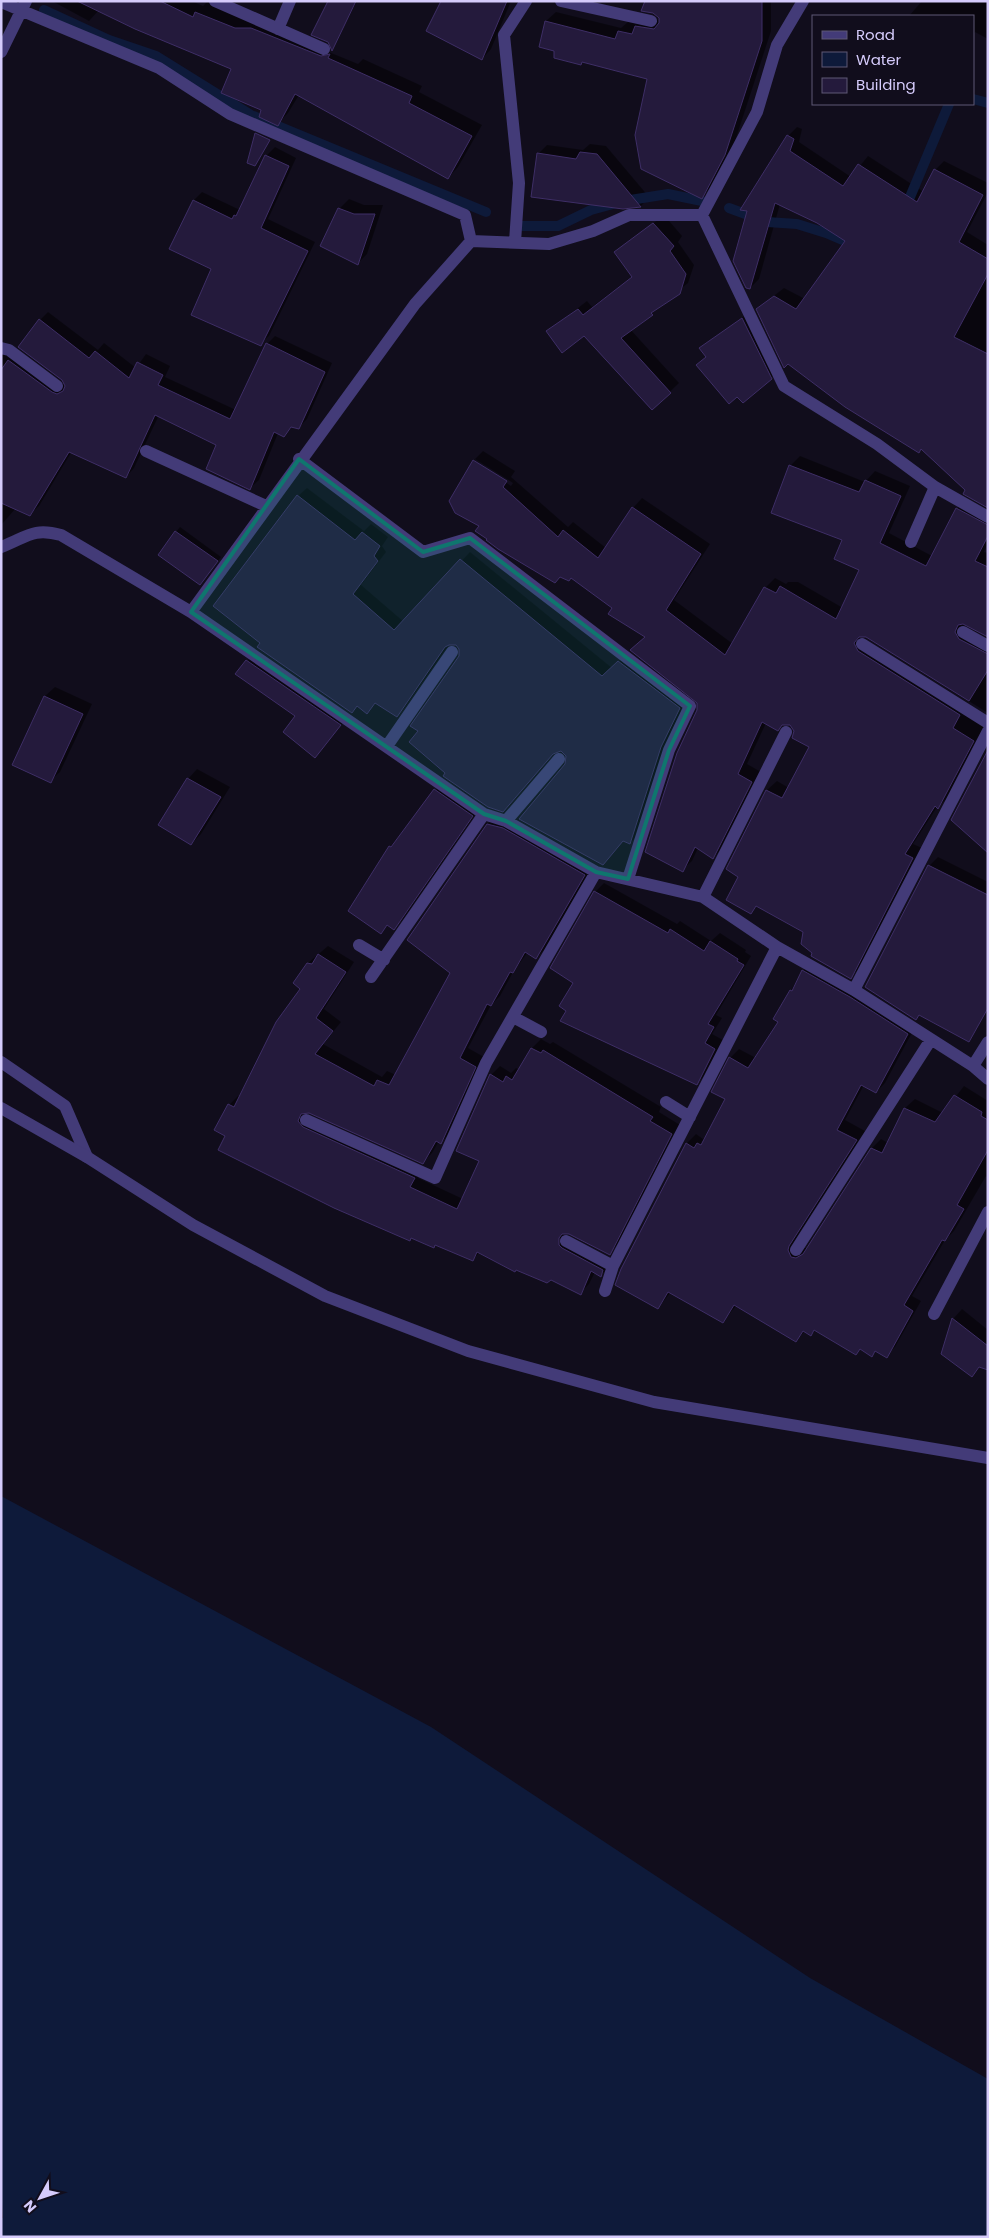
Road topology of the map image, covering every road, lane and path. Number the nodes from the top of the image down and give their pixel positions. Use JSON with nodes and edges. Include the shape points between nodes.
{"nodes":[{"id":1,"x":215,"y":1,"type":"edge"},
{"id":2,"x":290,"y":1,"type":"edge"},
{"id":3,"x":526,"y":1,"type":"edge"},
{"id":4,"x":561,"y":1,"type":"edge"},
{"id":5,"x":803,"y":1,"type":"edge"},
{"id":6,"x":1,"y":2,"type":"edge"},
{"id":7,"x":24,"y":6,"type":"edge"},
{"id":8,"x":609,"y":6,"type":"edge"},
{"id":9,"x":652,"y":21,"type":"dead end"},
{"id":10,"x":278,"y":28,"type":"junction"},
{"id":11,"x":324,"y":49,"type":"dead end"},
{"id":12,"x":1,"y":52,"type":"edge"},
{"id":13,"x":702,"y":215,"type":"junction"},
{"id":14,"x":471,"y":241,"type":"junction"},
{"id":15,"x":515,"y":242,"type":"junction"},
{"id":16,"x":1,"y":348,"type":"edge"},
{"id":17,"x":57,"y":386,"type":"dead end"},
{"id":18,"x":146,"y":451,"type":"dead end"},
{"id":19,"x":299,"y":459,"type":"junction"},
{"id":20,"x":935,"y":487,"type":"junction"},
{"id":21,"x":266,"y":506,"type":"junction"},
{"id":22,"x":988,"y":517,"type":"edge"},
{"id":23,"x":911,"y":542,"type":"dead end"},
{"id":24,"x":1,"y":548,"type":"edge"},
{"id":25,"x":191,"y":612,"type":"junction"},
{"id":26,"x":963,"y":632,"type":"dead end"},
{"id":27,"x":862,"y":644,"type":"dead end"},
{"id":28,"x":988,"y":646,"type":"edge"},
{"id":29,"x":452,"y":652,"type":"dead end"},
{"id":30,"x":988,"y":722,"type":"edge"},
{"id":31,"x":988,"y":731,"type":"edge"},
{"id":32,"x":786,"y":732,"type":"dead end"},
{"id":33,"x":387,"y":746,"type":"junction"},
{"id":34,"x":559,"y":759,"type":"dead end"},
{"id":35,"x":484,"y":814,"type":"junction"},
{"id":36,"x":506,"y":821,"type":"junction"},
{"id":37,"x":596,"y":872,"type":"junction"},
{"id":38,"x":628,"y":879,"type":"junction"},
{"id":39,"x":703,"y":897,"type":"junction"},
{"id":40,"x":359,"y":945,"type":"dead end"},
{"id":41,"x":777,"y":947,"type":"junction"},
{"id":42,"x":384,"y":960,"type":"junction"},
{"id":43,"x":371,"y":977,"type":"dead end"},
{"id":44,"x":854,"y":990,"type":"junction"},
{"id":45,"x":513,"y":1017,"type":"junction"},
{"id":46,"x":541,"y":1032,"type":"dead end"},
{"id":47,"x":930,"y":1040,"type":"junction"},
{"id":48,"x":988,"y":1042,"type":"edge"},
{"id":49,"x":1,"y":1062,"type":"edge"},
{"id":50,"x":973,"y":1066,"type":"junction"},
{"id":51,"x":988,"y":1079,"type":"edge"},
{"id":52,"x":666,"y":1102,"type":"dead end"},
{"id":53,"x":1,"y":1108,"type":"edge"},
{"id":54,"x":690,"y":1117,"type":"junction"},
{"id":55,"x":306,"y":1120,"type":"dead end"},
{"id":56,"x":87,"y":1157,"type":"junction"},
{"id":57,"x":988,"y":1212,"type":"edge"},
{"id":58,"x":566,"y":1241,"type":"dead end"},
{"id":59,"x":796,"y":1250,"type":"dead end"},
{"id":60,"x":612,"y":1266,"type":"junction"},
{"id":61,"x":605,"y":1291,"type":"dead end"},
{"id":62,"x":934,"y":1314,"type":"dead end"},
{"id":63,"x":988,"y":1458,"type":"edge"}],
"edges":[{"from":1,"to":10,"type":"street"},
{"from":2,"to":10,"type":"street"},
{"from":3,"to":15,"type":"street","via":[[504,35],[519,183]]},
{"from":4,"to":8,"type":"street"},
{"from":5,"to":13,"type":"street","via":[[777,45],[757,112]]},
{"from":6,"to":7,"type":"street"},
{"from":7,"to":12,"type":"street"},
{"from":7,"to":14,"type":"street","via":[[159,68],[230,114],[465,215]]},
{"from":8,"to":9,"type":"street"},
{"from":10,"to":11,"type":"street"},
{"from":13,"to":15,"type":"street","via":[[629,215],[593,231],[549,244]]},
{"from":13,"to":20,"type":"street","via":[[784,386],[878,444]]},
{"from":14,"to":15,"type":"street"},
{"from":14,"to":19,"type":"street","via":[[415,304]]},
{"from":16,"to":17,"type":"street","via":[[9,350]]},
{"from":18,"to":21,"type":"street"},
{"from":19,"to":21,"type":"street"},
{"from":19,"to":38,"type":"street","via":[[423,552],[470,538],[690,706],[669,750]]},
{"from":20,"to":22,"type":"street"},
{"from":20,"to":23,"type":"street"},
{"from":21,"to":25,"type":"street"},
{"from":24,"to":25,"type":"street","via":[[28,533],[46,531],[61,535]]},
{"from":25,"to":33,"type":"street"},
{"from":26,"to":28,"type":"street"},
{"from":27,"to":30,"type":"street"},
{"from":29,"to":33,"type":"street"},
{"from":31,"to":44,"type":"street"},
{"from":32,"to":39,"type":"street"},
{"from":33,"to":35,"type":"street"},
{"from":34,"to":36,"type":"street"},
{"from":35,"to":36,"type":"street"},
{"from":35,"to":42,"type":"street"},
{"from":36,"to":37,"type":"street"},
{"from":37,"to":38,"type":"street"},
{"from":37,"to":45,"type":"street"},
{"from":38,"to":39,"type":"street"},
{"from":39,"to":41,"type":"street"},
{"from":40,"to":42,"type":"street"},
{"from":41,"to":44,"type":"street"},
{"from":41,"to":54,"type":"street"},
{"from":42,"to":43,"type":"street"},
{"from":44,"to":47,"type":"street"},
{"from":45,"to":46,"type":"street"},
{"from":45,"to":55,"type":"street","via":[[486,1063],[435,1178]]},
{"from":47,"to":50,"type":"street"},
{"from":47,"to":59,"type":"street"},
{"from":48,"to":50,"type":"street"},
{"from":49,"to":56,"type":"street","via":[[65,1106]]},
{"from":50,"to":51,"type":"street"},
{"from":52,"to":54,"type":"street"},
{"from":53,"to":56,"type":"street"},
{"from":54,"to":60,"type":"street"},
{"from":56,"to":63,"type":"street","via":[[192,1224],[325,1296],[468,1351],[654,1402]]},
{"from":57,"to":62,"type":"street"},
{"from":58,"to":60,"type":"street"},
{"from":60,"to":61,"type":"street"}]}
